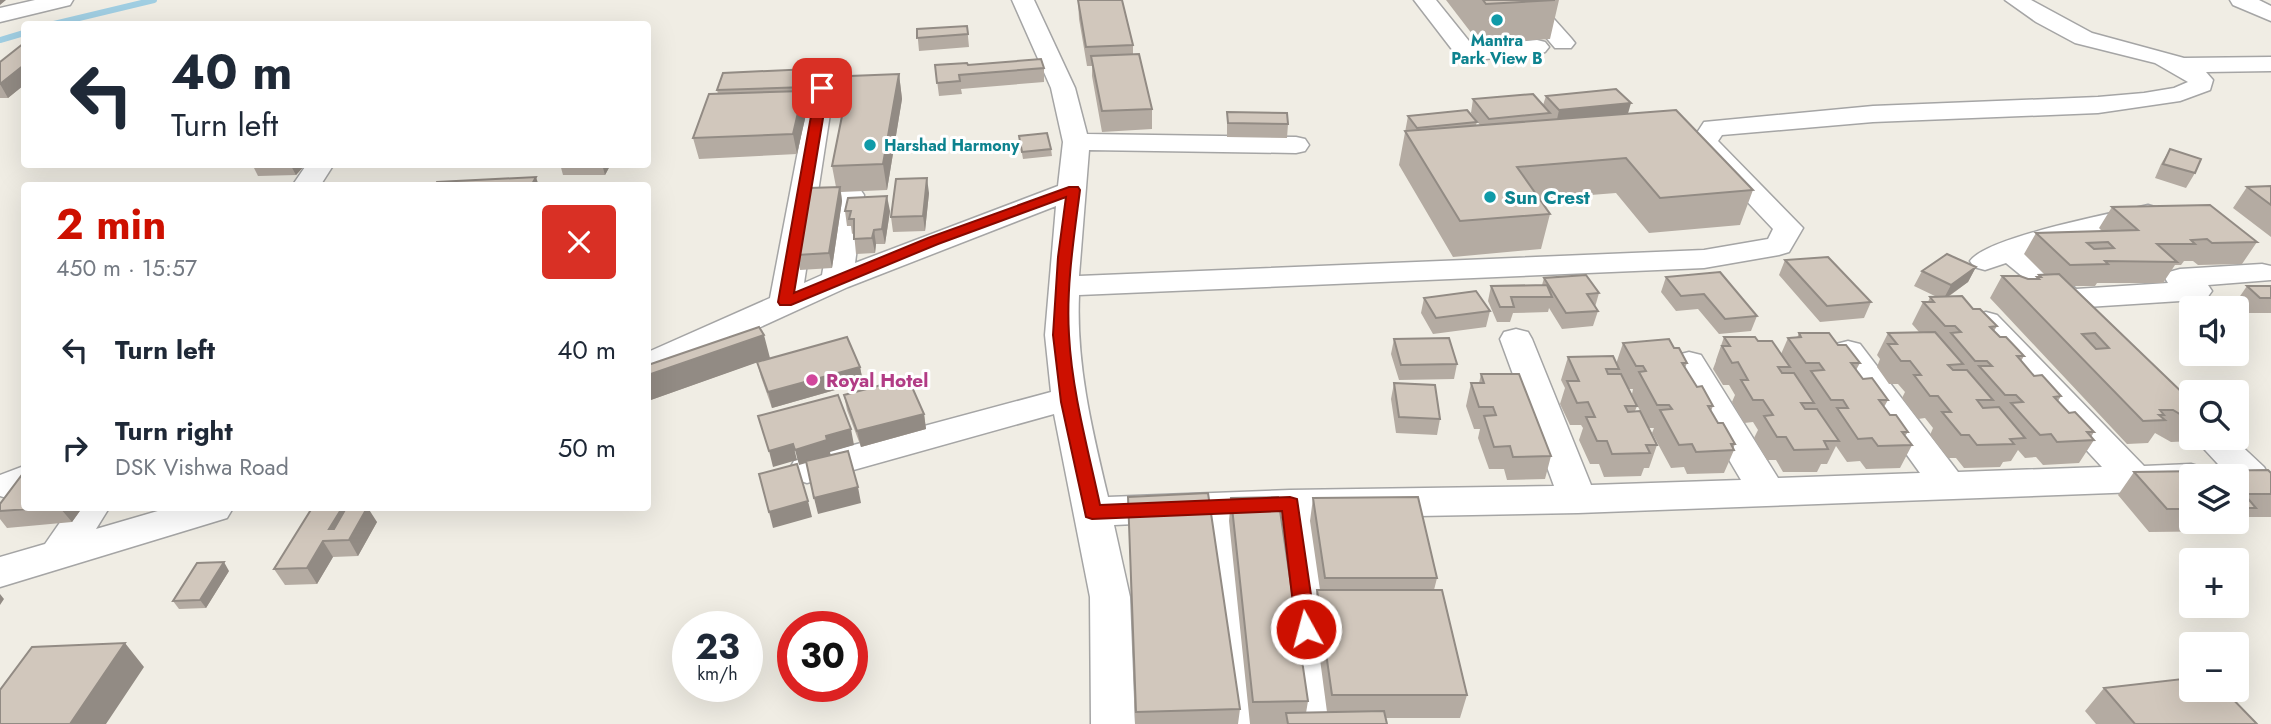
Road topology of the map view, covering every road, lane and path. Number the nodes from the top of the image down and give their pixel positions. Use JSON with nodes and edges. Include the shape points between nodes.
{"nodes":[{"id":1,"x":62,"y":0,"type":"edge"},
{"id":2,"x":1023,"y":0,"type":"edge"},
{"id":3,"x":1425,"y":0,"type":"edge"},
{"id":4,"x":1525,"y":0,"type":"edge"},
{"id":5,"x":2016,"y":0,"type":"edge"},
{"id":6,"x":2241,"y":0,"type":"edge"},
{"id":7,"x":0,"y":15,"type":"edge"},
{"id":8,"x":2271,"y":15,"type":"edge"},
{"id":9,"x":1563,"y":43,"type":"dead end"},
{"id":10,"x":1537,"y":47,"type":"dead end"},
{"id":11,"x":2271,"y":64,"type":"edge"},
{"id":12,"x":2182,"y":65,"type":"junction"},
{"id":13,"x":822,"y":88,"type":"dead end"},
{"id":14,"x":1076,"y":142,"type":"junction"},
{"id":15,"x":1296,"y":145,"type":"dead end"},
{"id":16,"x":1073,"y":190,"type":"junction"},
{"id":17,"x":850,"y":195,"type":"edge"},
{"id":18,"x":2179,"y":210,"type":"edge"},
{"id":19,"x":2262,"y":273,"type":"dead end"},
{"id":20,"x":837,"y":280,"type":"junction"},
{"id":21,"x":1063,"y":286,"type":"junction"},
{"id":22,"x":2070,"y":299,"type":"junction"},
{"id":23,"x":785,"y":302,"type":"junction"},
{"id":24,"x":1986,"y":322,"type":"edge"},
{"id":25,"x":2098,"y":326,"type":"edge"},
{"id":26,"x":1516,"y":340,"type":"dead end"},
{"id":27,"x":1848,"y":351,"type":"edge"},
{"id":28,"x":1689,"y":363,"type":"edge"},
{"id":29,"x":651,"y":364,"type":"edge"},
{"id":30,"x":1069,"y":398,"type":"junction"},
{"id":31,"x":2225,"y":450,"type":"edge"},
{"id":32,"x":807,"y":470,"type":"edge"},
{"id":33,"x":2253,"y":476,"type":"edge"},
{"id":34,"x":2179,"y":477,"type":"edge"},
{"id":35,"x":2135,"y":479,"type":"junction"},
{"id":36,"x":1948,"y":485,"type":"junction"},
{"id":37,"x":1768,"y":493,"type":"junction"},
{"id":38,"x":1578,"y":499,"type":"junction"},
{"id":39,"x":1290,"y":504,"type":"junction"},
{"id":40,"x":1217,"y":506,"type":"junction"},
{"id":41,"x":88,"y":511,"type":"edge"},
{"id":42,"x":204,"y":511,"type":"edge"},
{"id":43,"x":1092,"y":512,"type":"junction"},
{"id":44,"x":59,"y":554,"type":"junction"},
{"id":45,"x":0,"y":572,"type":"edge"},
{"id":46,"x":1315,"y":704,"type":"dead end"},
{"id":47,"x":1241,"y":713,"type":"edge"},
{"id":48,"x":1113,"y":724,"type":"edge"}],
"edges":[{"from":1,"to":7,"type":"street"},
{"from":2,"to":14,"type":"street","via":[[1063,88]]},
{"from":3,"to":10,"type":"street","via":[[1465,51]]},
{"from":4,"to":9,"type":"street"},
{"from":5,"to":12,"type":"street","via":[[2092,41],[2151,53]]},
{"from":6,"to":8,"type":"street"},
{"from":11,"to":12,"type":"street"},
{"from":12,"to":21,"type":"street","via":[[2201,80],[2196,89],[2127,102],[1874,114],[1713,128],[1704,142],[1788,228],[1779,246],[1704,259]]},
{"from":13,"to":23,"type":"street"},
{"from":14,"to":15,"type":"street"},
{"from":14,"to":16,"type":"street"},
{"from":16,"to":20,"type":"street"},
{"from":16,"to":21,"type":"street"},
{"from":17,"to":20,"type":"street"},
{"from":18,"to":22,"type":"street","via":[[2117,219],[1997,256]]},
{"from":19,"to":22,"type":"street","via":[[2180,278],[2196,291]]},
{"from":20,"to":23,"type":"street"},
{"from":21,"to":30,"type":"street","via":[[1061,335]]},
{"from":22,"to":25,"type":"street"},
{"from":23,"to":29,"type":"street"},
{"from":24,"to":35,"type":"street"},
{"from":26,"to":38,"type":"street"},
{"from":27,"to":36,"type":"street"},
{"from":28,"to":37,"type":"street"},
{"from":30,"to":32,"type":"street"},
{"from":30,"to":43,"type":"street"},
{"from":31,"to":33,"type":"street"},
{"from":34,"to":35,"type":"street"},
{"from":35,"to":36,"type":"street"},
{"from":36,"to":37,"type":"street"},
{"from":37,"to":38,"type":"street"},
{"from":38,"to":39,"type":"street"},
{"from":39,"to":40,"type":"street"},
{"from":39,"to":46,"type":"street"},
{"from":40,"to":43,"type":"street"},
{"from":40,"to":47,"type":"street"},
{"from":41,"to":44,"type":"street"},
{"from":42,"to":44,"type":"street"},
{"from":43,"to":48,"type":"street","via":[[1110,597]]},
{"from":44,"to":45,"type":"street"}]}
